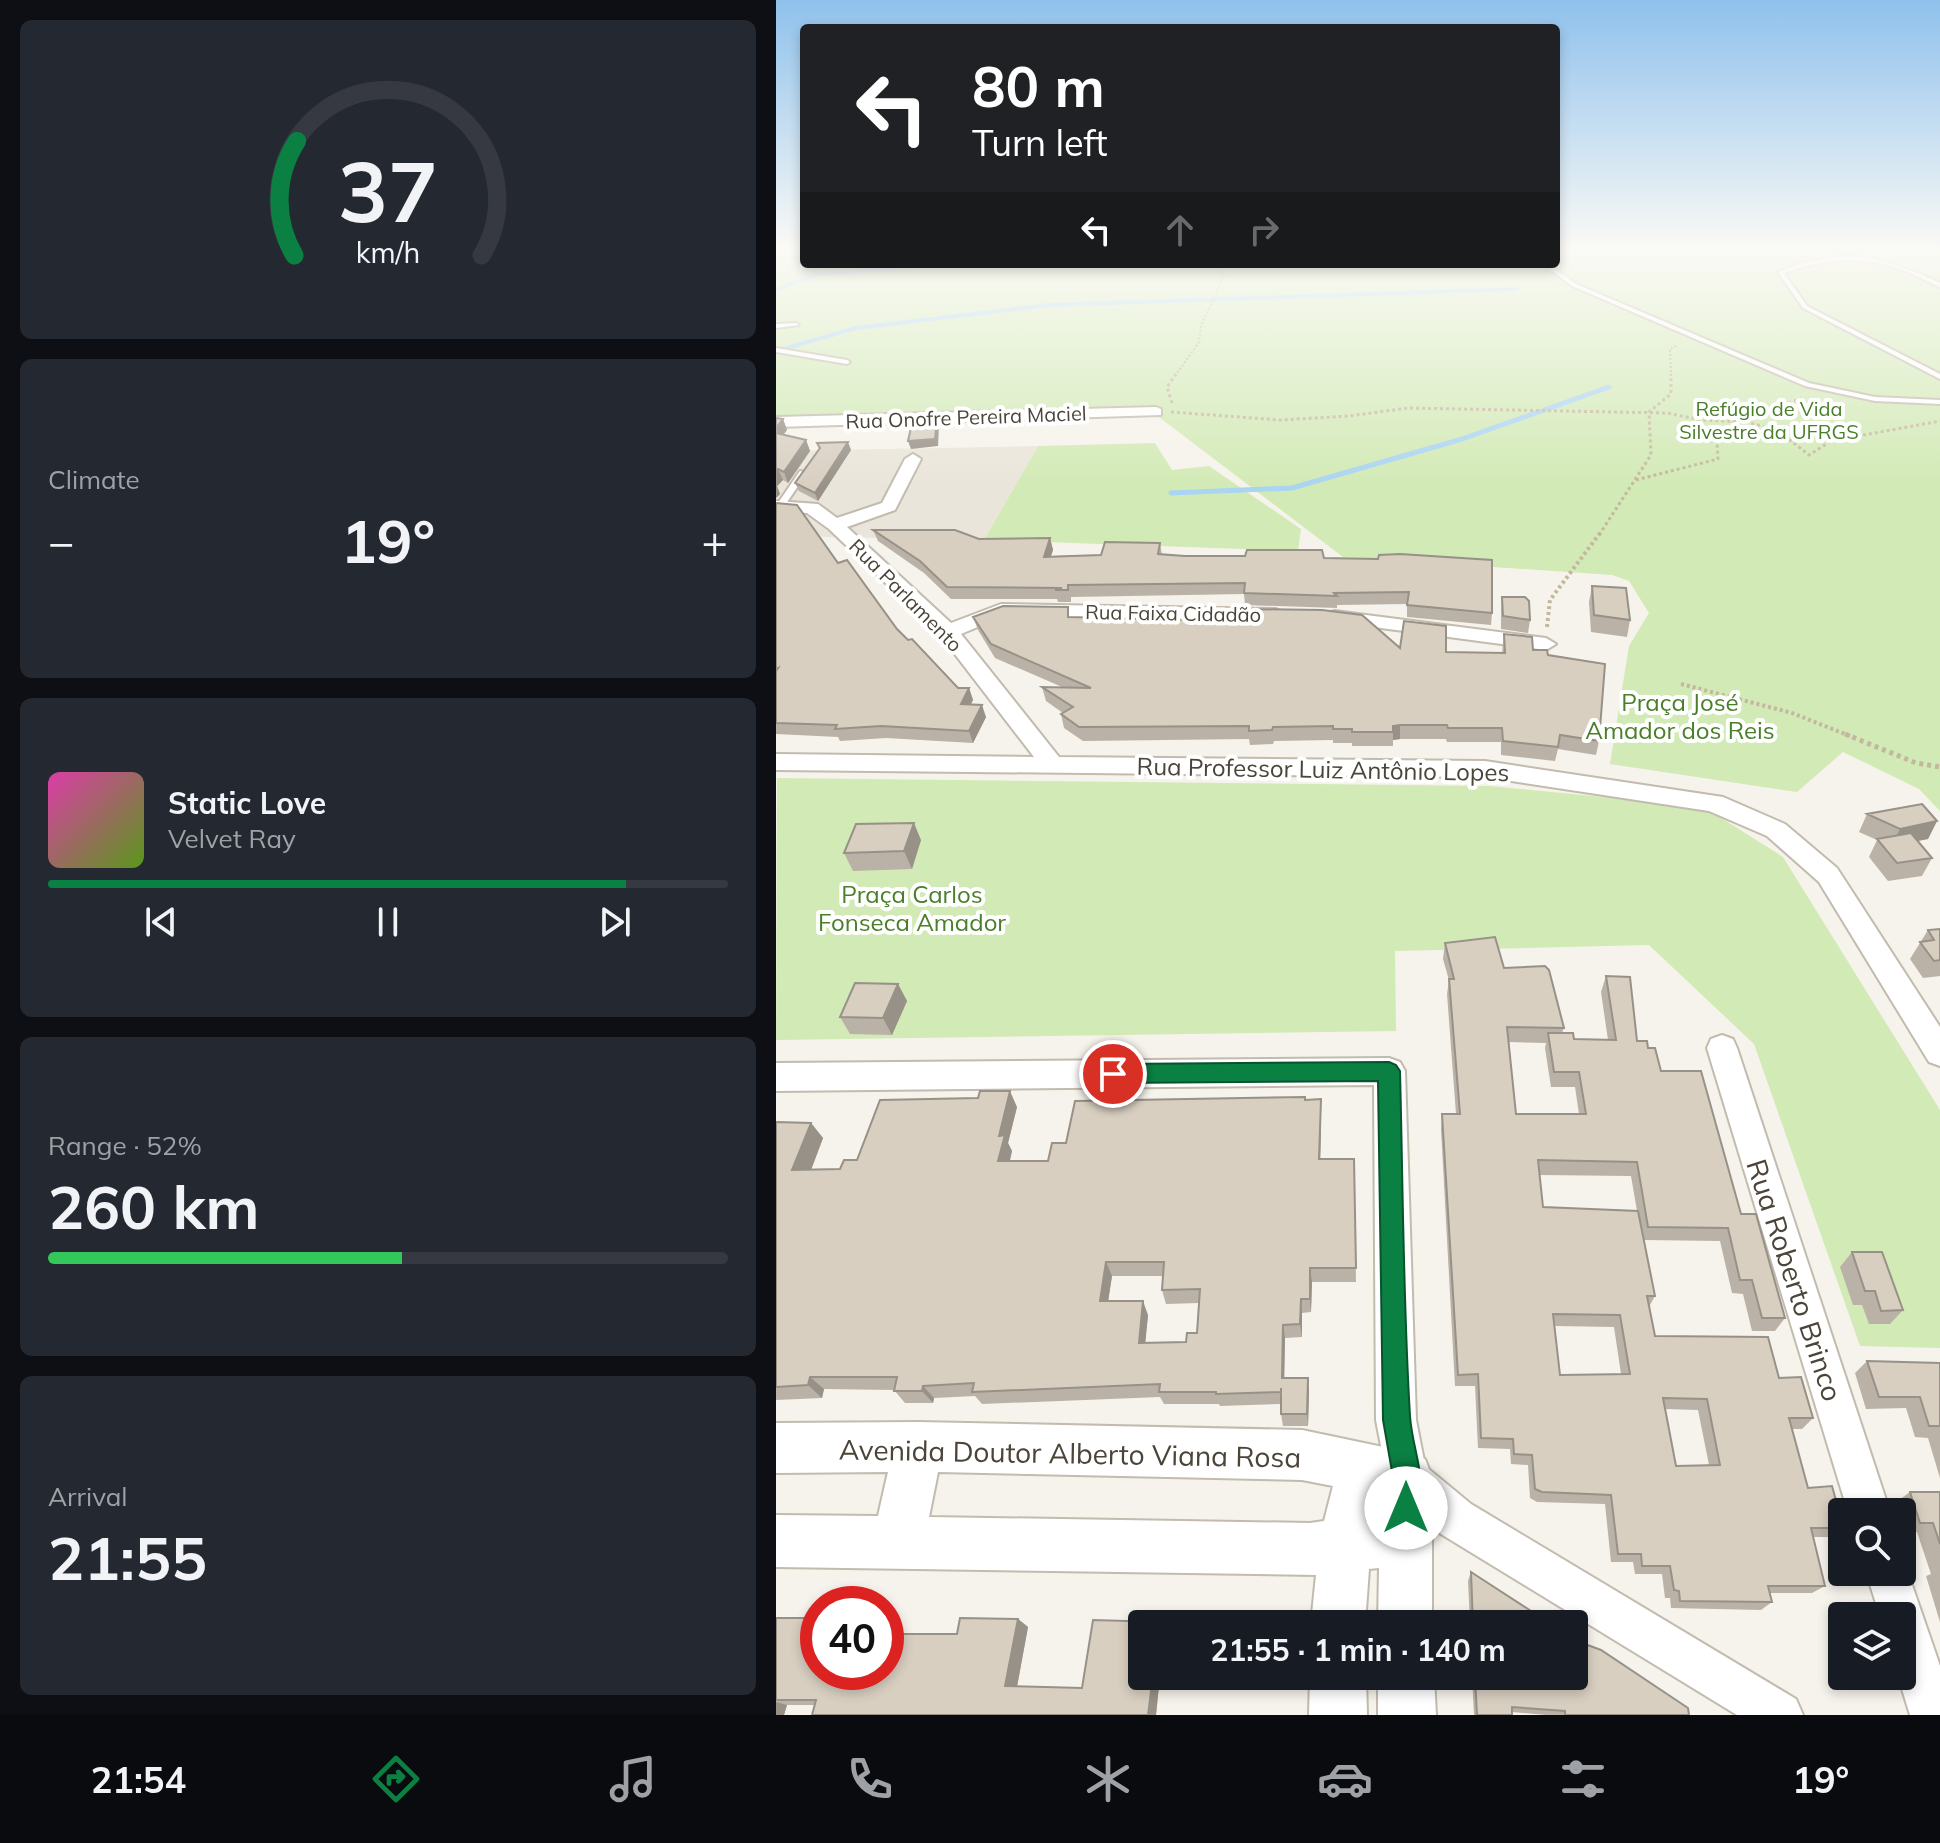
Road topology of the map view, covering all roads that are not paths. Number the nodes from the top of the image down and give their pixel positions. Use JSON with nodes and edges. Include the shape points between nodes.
{"nodes":[{"id":1,"x":1677,"y":329,"type":"edge"},
{"id":2,"x":1847,"y":329,"type":"edge"},
{"id":3,"x":776,"y":350,"type":"edge"},
{"id":4,"x":847,"y":362,"type":"dead end"},
{"id":5,"x":1940,"y":377,"type":"edge"},
{"id":6,"x":1940,"y":402,"type":"edge"},
{"id":7,"x":1156,"y":412,"type":"road end"},
{"id":8,"x":776,"y":422,"type":"edge"},
{"id":9,"x":913,"y":459,"type":"dead end"},
{"id":10,"x":807,"y":467,"type":"edge"},
{"id":11,"x":778,"y":506,"type":"edge"},
{"id":12,"x":835,"y":525,"type":"junction"},
{"id":13,"x":948,"y":632,"type":"junction"},
{"id":14,"x":1546,"y":644,"type":"road end"},
{"id":15,"x":776,"y":762,"type":"edge"},
{"id":16,"x":1052,"y":764,"type":"junction"},
{"id":17,"x":1722,"y":1048,"type":"dead end"},
{"id":18,"x":1940,"y":1053,"type":"edge"},
{"id":19,"x":776,"y":1077,"type":"edge"},
{"id":20,"x":918,"y":1447,"type":"junction"},
{"id":21,"x":776,"y":1448,"type":"edge"},
{"id":22,"x":1385,"y":1472,"type":"junction"},
{"id":23,"x":1865,"y":1498,"type":"edge"},
{"id":24,"x":1456,"y":1519,"type":"junction"},
{"id":25,"x":1405,"y":1539,"type":"junction"},
{"id":26,"x":776,"y":1541,"type":"edge"},
{"id":27,"x":898,"y":1543,"type":"junction"},
{"id":28,"x":1345,"y":1543,"type":"junction"},
{"id":29,"x":1339,"y":1610,"type":"edge"},
{"id":30,"x":1405,"y":1610,"type":"edge"},
{"id":31,"x":1916,"y":1661,"type":"edge"},
{"id":32,"x":1338,"y":1690,"type":"edge"},
{"id":33,"x":1406,"y":1690,"type":"edge"},
{"id":34,"x":1338,"y":1715,"type":"edge"},
{"id":35,"x":1407,"y":1715,"type":"edge"},
{"id":36,"x":1780,"y":1715,"type":"edge"},
{"id":37,"x":1933,"y":1715,"type":"edge"}],
"edges":[{"from":1,"to":6,"type":"lane","via":[[1807,385],[1875,399]]},
{"from":2,"to":5,"type":"lane"},
{"from":3,"to":4,"type":"lane"},
{"from":7,"to":8,"type":"street","name":"Rua Onofre Pereira Maciel"},
{"from":9,"to":12,"type":"street","via":[[889,506]]},
{"from":10,"to":11,"type":"lane"},
{"from":11,"to":12,"type":"street","name":"Rua Parlamento","via":[[812,508]]},
{"from":12,"to":13,"type":"street","name":"Rua Parlamento"},
{"from":13,"to":14,"type":"street","name":"Rua Faixa Cidadão","via":[[1001,610],[1300,615]]},
{"from":13,"to":16,"type":"street","name":"Rua Parlamento"},
{"from":15,"to":16,"type":"street","name":"Rua Professor Luiz Antônio Lopes"},
{"from":16,"to":18,"type":"street","name":"Rua Professor Luiz Antônio Lopes","via":[[1485,769],[1714,803],[1776,830],[1828,875]]},
{"from":17,"to":23,"type":"street","name":"Rua Roberto Brinco"},
{"from":19,"to":22,"type":"street","via":[[1389,1071],[1396,1420]]},
{"from":20,"to":21,"type":"street","name":"Avenida Doutor Alberto Viana Rosa"},
{"from":20,"to":22,"type":"street","name":"Avenida Doutor Alberto Viana Rosa","via":[[1302,1455]]},
{"from":20,"to":27,"type":"street"},
{"from":22,"to":24,"type":"street"},
{"from":22,"to":25,"type":"street"},
{"from":22,"to":28,"type":"street"},
{"from":24,"to":25,"type":"street"},
{"from":24,"to":36,"type":"street"},
{"from":25,"to":28,"type":"street"},
{"from":25,"to":30,"type":"street"},
{"from":26,"to":27,"type":"street"},
{"from":27,"to":28,"type":"street","via":[[1310,1549]]},
{"from":28,"to":29,"type":"street"},
{"from":31,"to":37,"type":"street"},
{"from":32,"to":34,"type":"street"},
{"from":33,"to":35,"type":"street"}]}
